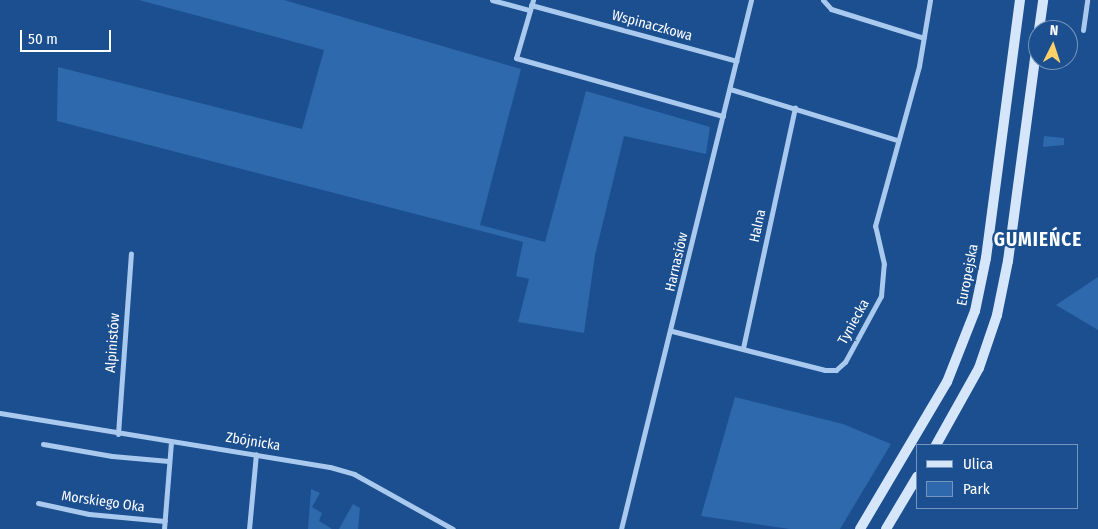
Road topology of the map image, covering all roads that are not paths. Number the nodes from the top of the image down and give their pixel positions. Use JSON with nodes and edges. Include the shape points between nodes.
{"nodes":[{"id":1,"x":492,"y":0,"type":"edge"},
{"id":2,"x":751,"y":0,"type":"edge"},
{"id":3,"x":823,"y":0,"type":"edge"},
{"id":4,"x":930,"y":0,"type":"edge"},
{"id":5,"x":1020,"y":0,"type":"edge"},
{"id":6,"x":1043,"y":0,"type":"edge"},
{"id":7,"x":1087,"y":0,"type":"edge"},
{"id":8,"x":531,"y":5,"type":"edge"},
{"id":9,"x":1040,"y":20,"type":"edge"},
{"id":10,"x":1083,"y":30,"type":"dead end"},
{"id":11,"x":924,"y":38,"type":"junction"},
{"id":12,"x":737,"y":61,"type":"junction"},
{"id":13,"x":1033,"y":70,"type":"edge"},
{"id":14,"x":730,"y":89,"type":"junction"},
{"id":15,"x":795,"y":108,"type":"junction"},
{"id":16,"x":723,"y":116,"type":"junction"},
{"id":17,"x":897,"y":140,"type":"junction"},
{"id":18,"x":131,"y":253,"type":"dead end"},
{"id":19,"x":672,"y":331,"type":"junction"},
{"id":20,"x":743,"y":348,"type":"junction"},
{"id":21,"x":0,"y":413,"type":"edge"},
{"id":22,"x":118,"y":434,"type":"junction"},
{"id":23,"x":171,"y":442,"type":"junction"},
{"id":24,"x":43,"y":444,"type":"dead end"},
{"id":25,"x":937,"y":444,"type":"edge"},
{"id":26,"x":256,"y":454,"type":"junction"},
{"id":27,"x":169,"y":460,"type":"junction"},
{"id":28,"x":916,"y":479,"type":"edge"},
{"id":29,"x":38,"y":504,"type":"dead end"},
{"id":30,"x":165,"y":521,"type":"junction"},
{"id":31,"x":164,"y":529,"type":"edge"},
{"id":32,"x":249,"y":529,"type":"edge"},
{"id":33,"x":453,"y":529,"type":"edge"},
{"id":34,"x":621,"y":529,"type":"edge"},
{"id":35,"x":860,"y":529,"type":"edge"},
{"id":36,"x":886,"y":529,"type":"edge"}],
"edges":[{"from":1,"to":8,"type":"street"},
{"from":2,"to":12,"type":"street","name":"Harnasiów"},
{"from":3,"to":11,"type":"street","via":[[831,9]]},
{"from":4,"to":11,"type":"street","name":"Tyniecka"},
{"from":5,"to":35,"type":"main road","name":"Europejska","via":[[986,258],[975,311],[947,382]]},
{"from":6,"to":9,"type":"main road"},
{"from":7,"to":10,"type":"street"},
{"from":8,"to":12,"type":"street","name":"Wspinaczkowa"},
{"from":8,"to":16,"type":"street","via":[[516,58]]},
{"from":11,"to":17,"type":"street","name":"Tyniecka"},
{"from":12,"to":14,"type":"street","name":"Harnasiów"},
{"from":13,"to":25,"type":"main road","via":[[1008,261],[997,315],[979,368]]},
{"from":14,"to":15,"type":"street"},
{"from":14,"to":16,"type":"street","name":"Harnasiów"},
{"from":15,"to":17,"type":"street"},
{"from":15,"to":20,"type":"street","name":"Halna"},
{"from":16,"to":19,"type":"street","name":"Harnasiów"},
{"from":17,"to":20,"type":"street","name":"Tyniecka","via":[[876,226],[884,264],[881,296],[845,362],[836,370],[825,370]]},
{"from":18,"to":22,"type":"street","name":"Alpinistów"},
{"from":19,"to":20,"type":"street","name":"Tyniecka"},
{"from":19,"to":34,"type":"street","name":"Harnasiów"},
{"from":21,"to":22,"type":"street","name":"Zbójnicka"},
{"from":22,"to":23,"type":"street","name":"Zbójnicka"},
{"from":23,"to":26,"type":"street","name":"Zbójnicka"},
{"from":23,"to":27,"type":"street","name":"Morskiego Oka"},
{"from":24,"to":27,"type":"street","via":[[112,456]]},
{"from":26,"to":32,"type":"street"},
{"from":26,"to":33,"type":"street","name":"Zbójnicka","via":[[324,465],[354,474]]},
{"from":27,"to":30,"type":"street","name":"Morskiego Oka"},
{"from":28,"to":36,"type":"main road"},
{"from":29,"to":30,"type":"street","name":"Morskiego Oka","via":[[89,514]]},
{"from":30,"to":31,"type":"street","name":"Morskiego Oka"}]}
